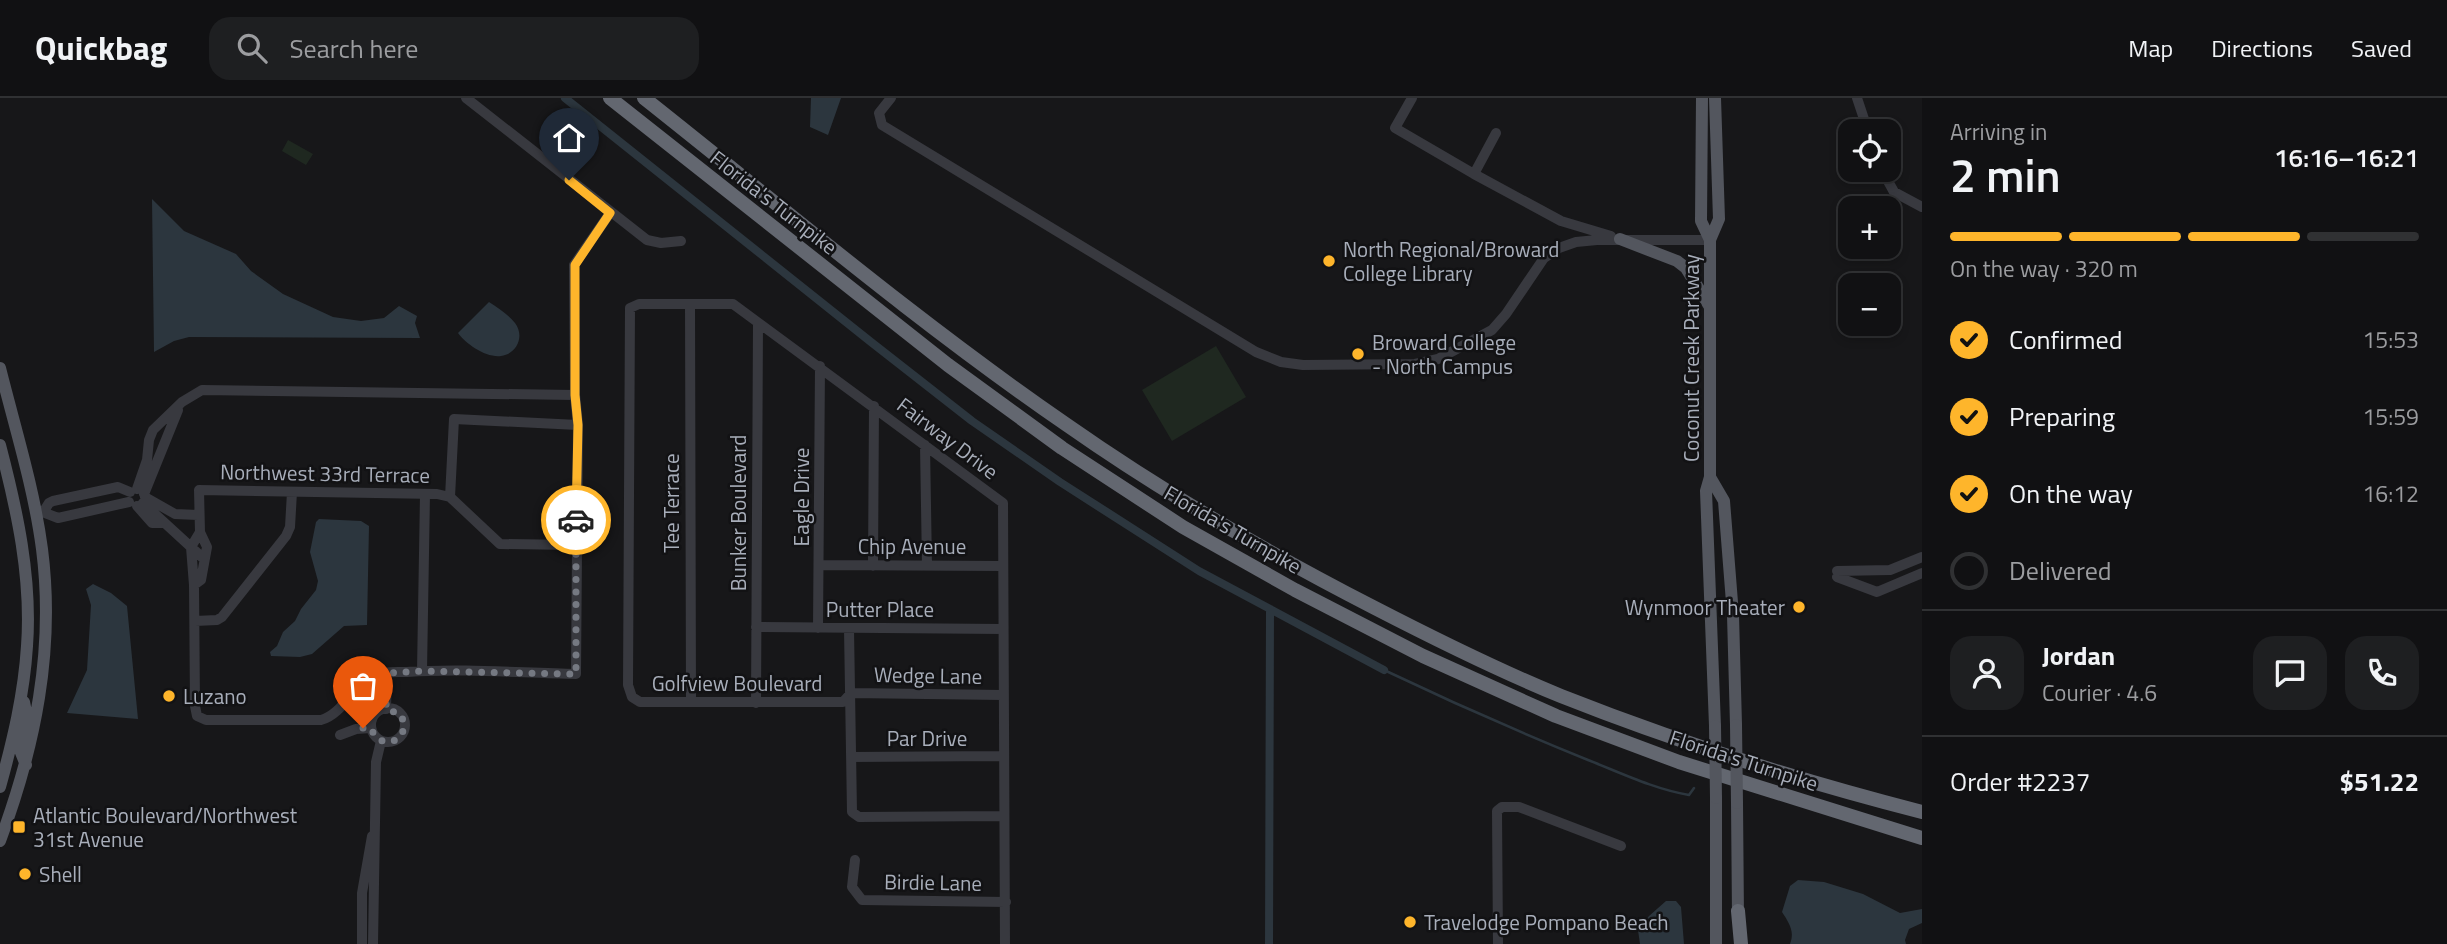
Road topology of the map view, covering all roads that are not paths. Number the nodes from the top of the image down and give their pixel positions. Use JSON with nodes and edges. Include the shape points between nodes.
{"nodes":[{"id":1,"x":466,"y":98,"type":"edge"},
{"id":2,"x":610,"y":98,"type":"edge"},
{"id":3,"x":643,"y":98,"type":"edge"},
{"id":4,"x":891,"y":98,"type":"edge"},
{"id":5,"x":1412,"y":98,"type":"edge"},
{"id":6,"x":1702,"y":98,"type":"edge"},
{"id":7,"x":1715,"y":98,"type":"edge"},
{"id":8,"x":1857,"y":98,"type":"edge"},
{"id":9,"x":1864,"y":119,"type":"edge"},
{"id":10,"x":1496,"y":133,"type":"dead end"},
{"id":11,"x":1474,"y":174,"type":"junction"},
{"id":12,"x":1889,"y":182,"type":"edge"},
{"id":13,"x":1922,"y":206,"type":"edge"},
{"id":14,"x":610,"y":213,"type":"junction"},
{"id":15,"x":1561,"y":220,"type":"junction"},
{"id":16,"x":1620,"y":239,"type":"junction"},
{"id":17,"x":1710,"y":240,"type":"junction"},
{"id":18,"x":681,"y":241,"type":"dead end"},
{"id":19,"x":1576,"y":242,"type":"junction"},
{"id":20,"x":690,"y":304,"type":"junction"},
{"id":21,"x":1710,"y":307,"type":"junction"},
{"id":22,"x":630,"y":308,"type":"joint"},
{"id":23,"x":758,"y":323,"type":"junction"},
{"id":24,"x":820,"y":366,"type":"junction"},
{"id":25,"x":0,"y":368,"type":"edge"},
{"id":26,"x":575,"y":395,"type":"junction"},
{"id":27,"x":874,"y":406,"type":"junction"},
{"id":28,"x":578,"y":425,"type":"junction"},
{"id":29,"x":925,"y":445,"type":"junction"},
{"id":30,"x":2,"y":452,"type":"edge"},
{"id":31,"x":1710,"y":477,"type":"junction"},
{"id":32,"x":292,"y":492,"type":"junction"},
{"id":33,"x":425,"y":494,"type":"junction"},
{"id":34,"x":450,"y":497,"type":"junction"},
{"id":35,"x":138,"y":498,"type":"junction"},
{"id":36,"x":39,"y":510,"type":"junction"},
{"id":37,"x":198,"y":515,"type":"junction"},
{"id":38,"x":200,"y":532,"type":"junction"},
{"id":39,"x":575,"y":545,"type":"junction"},
{"id":40,"x":191,"y":547,"type":"junction"},
{"id":41,"x":1922,"y":557,"type":"edge"},
{"id":42,"x":204,"y":559,"type":"junction"},
{"id":43,"x":820,"y":565,"type":"junction"},
{"id":44,"x":873,"y":566,"type":"junction"},
{"id":45,"x":927,"y":566,"type":"junction"},
{"id":46,"x":1003,"y":566,"type":"junction"},
{"id":47,"x":1896,"y":568,"type":"junction"},
{"id":48,"x":1882,"y":571,"type":"junction"},
{"id":49,"x":1922,"y":573,"type":"edge"},
{"id":50,"x":1900,"y":584,"type":"junction"},
{"id":51,"x":194,"y":585,"type":"junction"},
{"id":52,"x":1857,"y":585,"type":"junction"},
{"id":53,"x":195,"y":621,"type":"junction"},
{"id":54,"x":756,"y":627,"type":"junction"},
{"id":55,"x":818,"y":628,"type":"junction"},
{"id":56,"x":849,"y":629,"type":"junction"},
{"id":57,"x":1003,"y":629,"type":"junction"},
{"id":58,"x":422,"y":671,"type":"junction"},
{"id":59,"x":387,"y":673,"type":"junction"},
{"id":60,"x":22,"y":691,"type":"junction"},
{"id":61,"x":852,"y":692,"type":"junction"},
{"id":62,"x":1003,"y":695,"type":"junction"},
{"id":63,"x":691,"y":702,"type":"junction"},
{"id":64,"x":756,"y":703,"type":"junction"},
{"id":65,"x":386,"y":709,"type":"junction"},
{"id":66,"x":371,"y":728,"type":"junction"},
{"id":67,"x":340,"y":735,"type":"dead end"},
{"id":68,"x":381,"y":741,"type":"junction"},
{"id":69,"x":1003,"y":756,"type":"junction"},
{"id":70,"x":851,"y":757,"type":"junction"},
{"id":71,"x":26,"y":765,"type":"junction"},
{"id":72,"x":0,"y":787,"type":"edge"},
{"id":73,"x":1922,"y":812,"type":"edge"},
{"id":74,"x":1003,"y":816,"type":"junction"},
{"id":75,"x":375,"y":822,"type":"junction"},
{"id":76,"x":1922,"y":838,"type":"edge"},
{"id":77,"x":0,"y":841,"type":"edge"},
{"id":78,"x":1620,"y":846,"type":"dead end"},
{"id":79,"x":855,"y":860,"type":"dead end"},
{"id":80,"x":1006,"y":902,"type":"junction"},
{"id":81,"x":1738,"y":911,"type":"joint"},
{"id":82,"x":1717,"y":941,"type":"edge"},
{"id":83,"x":362,"y":944,"type":"edge"},
{"id":84,"x":373,"y":944,"type":"edge"},
{"id":85,"x":1005,"y":944,"type":"edge"},
{"id":86,"x":1497,"y":944,"type":"edge"},
{"id":87,"x":1739,"y":944,"type":"edge"}],
"edges":[{"from":1,"to":14,"type":"street"},
{"from":2,"to":76,"type":"highway","name":"Florida's Turnpike","via":[[948,365],[1062,448],[1184,527],[1284,584],[1423,656],[1556,716],[1679,762]]},
{"from":3,"to":73,"type":"highway","name":"Florida's Turnpike","via":[[958,347],[1068,426],[1192,507],[1306,573],[1561,695],[1697,744]]},
{"from":4,"to":19,"type":"street","via":[[880,113],[882,125],[1256,352],[1281,362],[1415,364],[1438,359],[1492,330],[1544,258]]},
{"from":5,"to":11,"type":"street","via":[[1395,128]]},
{"from":6,"to":17,"type":"main road","name":"Coconut Creek Parkway","via":[[1701,221]]},
{"from":7,"to":17,"type":"main road","name":"Coconut Creek Parkway","via":[[1720,219]]},
{"from":8,"to":9,"type":"street"},
{"from":10,"to":11,"type":"street"},
{"from":11,"to":15,"type":"street"},
{"from":12,"to":13,"type":"street","via":[[1895,192]]},
{"from":14,"to":18,"type":"street","via":[[647,240]]},
{"from":14,"to":26,"type":"street","via":[[575,265]]},
{"from":15,"to":16,"type":"street"},
{"from":15,"to":19,"type":"street"},
{"from":16,"to":17,"type":"street"},
{"from":16,"to":19,"type":"street"},
{"from":16,"to":21,"type":"main road","via":[[1686,268]]},
{"from":17,"to":21,"type":"main road","name":"Coconut Creek Parkway"},
{"from":20,"to":22,"type":"street","name":"Fairway Drive"},
{"from":20,"to":23,"type":"street","name":"Fairway Drive","via":[[733,304]]},
{"from":20,"to":63,"type":"street","name":"Tee Terrace"},
{"from":21,"to":31,"type":"main road","name":"Coconut Creek Parkway"},
{"from":22,"to":63,"type":"street","name":"Golfview Boulevard","via":[[628,685],[632,697],[640,702]]},
{"from":23,"to":24,"type":"street","name":"Fairway Drive"},
{"from":23,"to":54,"type":"street","name":"Bunker Boulevard"},
{"from":24,"to":27,"type":"street","name":"Fairway Drive"},
{"from":24,"to":43,"type":"street","name":"Eagle Drive"},
{"from":25,"to":36,"type":"main road"},
{"from":26,"to":28,"type":"street"},
{"from":26,"to":35,"type":"street","via":[[202,390],[153,430]]},
{"from":27,"to":29,"type":"street","name":"Fairway Drive"},
{"from":27,"to":44,"type":"street"},
{"from":28,"to":34,"type":"street","via":[[454,419]]},
{"from":28,"to":39,"type":"street"},
{"from":29,"to":45,"type":"street"},
{"from":29,"to":46,"type":"street","name":"Fairway Drive","via":[[1003,503]]},
{"from":30,"to":36,"type":"main road"},
{"from":30,"to":60,"type":"main road","via":[[26,589]]},
{"from":31,"to":81,"type":"main road","name":"Coconut Creek Parkway","bridge":true,"via":[[1724,501],[1733,615]]},
{"from":31,"to":82,"type":"main road","name":"Coconut Creek Parkway","bridge":true,"via":[[1706,491]]},
{"from":32,"to":33,"type":"street","name":"Northwest 33rd Terrace"},
{"from":32,"to":37,"type":"street","name":"Northwest 33rd Terrace","via":[[199,490]]},
{"from":32,"to":53,"type":"street","via":[[286,537],[222,617]]},
{"from":33,"to":34,"type":"street","name":"Northwest 33rd Terrace"},
{"from":33,"to":58,"type":"street"},
{"from":34,"to":39,"type":"street","name":"Northwest 33rd Terrace","via":[[500,544]]},
{"from":35,"to":36,"type":"street","via":[[58,519]]},
{"from":35,"to":36,"type":"street","via":[[118,486],[53,501]]},
{"from":35,"to":37,"type":"street","via":[[175,514]]},
{"from":35,"to":40,"type":"street"},
{"from":36,"to":71,"type":"main road","via":[[46,648]]},
{"from":37,"to":38,"type":"street"},
{"from":38,"to":40,"type":"street"},
{"from":38,"to":42,"type":"street","via":[[207,547]]},
{"from":39,"to":58,"type":"street","via":[[576,674]]},
{"from":40,"to":42,"type":"street"},
{"from":40,"to":51,"type":"street"},
{"from":41,"to":47,"type":"street"},
{"from":42,"to":51,"type":"street","via":[[201,580]]},
{"from":43,"to":44,"type":"street","name":"Chip Avenue"},
{"from":43,"to":55,"type":"street","name":"Eagle Drive"},
{"from":44,"to":45,"type":"street","name":"Chip Avenue"},
{"from":45,"to":46,"type":"street","name":"Chip Avenue"},
{"from":46,"to":57,"type":"street","name":"Fairway Drive"},
{"from":47,"to":48,"type":"street"},
{"from":47,"to":50,"type":"street"},
{"from":48,"to":52,"type":"street"},
{"from":48,"to":52,"type":"street","via":[[1837,574]]},
{"from":49,"to":50,"type":"street"},
{"from":50,"to":52,"type":"street","via":[[1877,592]]},
{"from":51,"to":53,"type":"street"},
{"from":53,"to":59,"type":"street","via":[[195,706],[197,716],[206,720],[321,720],[367,680]]},
{"from":54,"to":55,"type":"street","name":"Putter Place"},
{"from":54,"to":64,"type":"street","name":"Bunker Boulevard"},
{"from":55,"to":56,"type":"street","name":"Putter Place"},
{"from":56,"to":57,"type":"street","name":"Putter Place"},
{"from":56,"to":61,"type":"street","name":"Golfview Boulevard"},
{"from":57,"to":62,"type":"street","name":"Fairway Drive"},
{"from":58,"to":59,"type":"street"},
{"from":59,"to":65,"type":"street"},
{"from":60,"to":71,"type":"main road","via":[[27,717],[20,750]]},
{"from":60,"to":72,"type":"main road"},
{"from":61,"to":62,"type":"street","name":"Wedge Lane"},
{"from":61,"to":64,"type":"street","name":"Golfview Boulevard","via":[[843,702]]},
{"from":61,"to":70,"type":"street","name":"Golfview Boulevard"},
{"from":62,"to":69,"type":"street","name":"Fairway Drive"},
{"from":63,"to":64,"type":"street","name":"Golfview Boulevard"},
{"from":65,"to":66,"type":"street","via":[[373,717]]},
{"from":65,"to":68,"type":"street","via":[[400,714],[404,730],[397,739]]},
{"from":66,"to":67,"type":"street"},
{"from":66,"to":68,"type":"street"},
{"from":68,"to":75,"type":"street","via":[[376,756]]},
{"from":69,"to":70,"type":"street","name":"Par Drive"},
{"from":69,"to":74,"type":"street","name":"Fairway Drive"},
{"from":70,"to":74,"type":"street","name":"Golfview Boulevard","via":[[852,812],[859,817]]},
{"from":71,"to":77,"type":"main road"},
{"from":74,"to":80,"type":"street","name":"Fairway Drive"},
{"from":75,"to":83,"type":"street","via":[[362,892]]},
{"from":75,"to":84,"type":"street"},
{"from":78,"to":86,"type":"street","via":[[1519,807],[1502,807],[1497,811]]},
{"from":79,"to":80,"type":"street","name":"Birdie Lane","via":[[852,887],[862,900]]},
{"from":80,"to":85,"type":"street","name":"Fairway Drive"},
{"from":81,"to":87,"type":"highway"}]}
